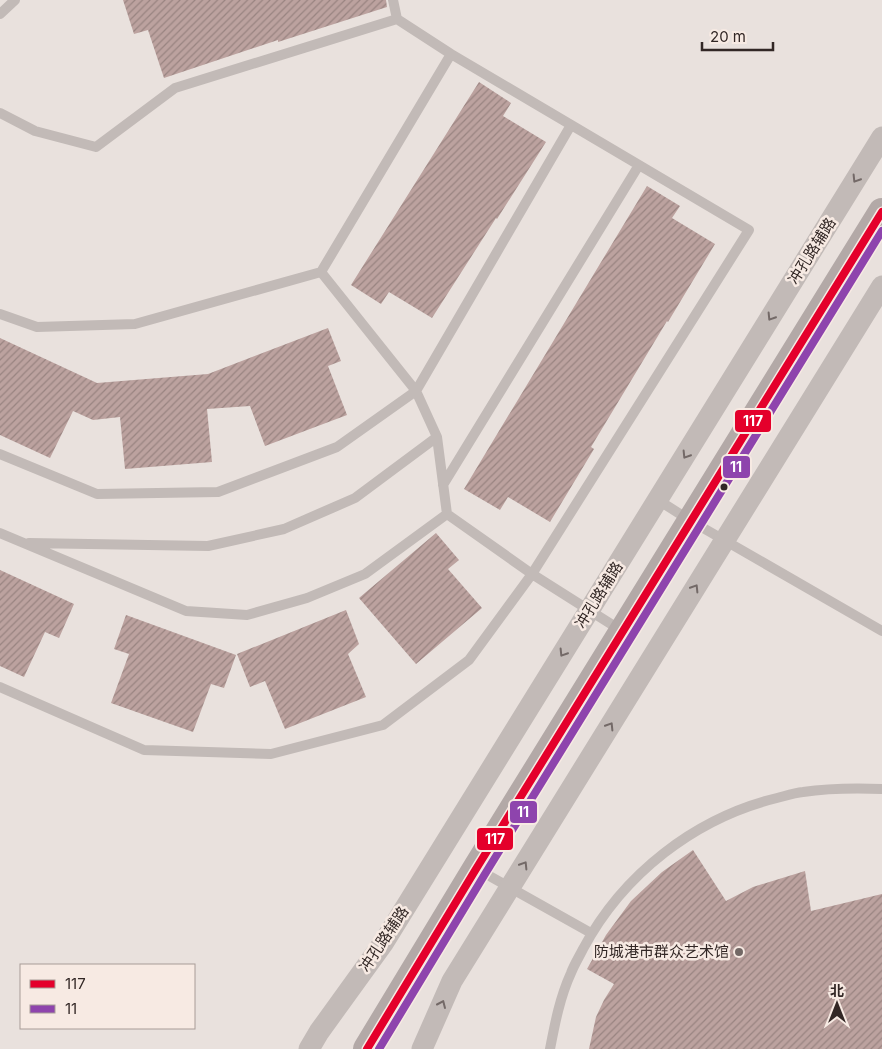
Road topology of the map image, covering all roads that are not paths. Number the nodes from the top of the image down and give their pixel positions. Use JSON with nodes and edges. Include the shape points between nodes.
{"nodes":[{"id":1,"x":15,"y":0,"type":"edge"},
{"id":2,"x":393,"y":0,"type":"edge"},
{"id":3,"x":0,"y":14,"type":"edge"},
{"id":4,"x":397,"y":19,"type":"junction"},
{"id":5,"x":451,"y":54,"type":"junction"},
{"id":6,"x":0,"y":113,"type":"edge"},
{"id":7,"x":572,"y":125,"type":"junction"},
{"id":8,"x":882,"y":137,"type":"edge"},
{"id":9,"x":639,"y":165,"type":"junction"},
{"id":10,"x":882,"y":212,"type":"edge"},
{"id":11,"x":321,"y":272,"type":"junction"},
{"id":12,"x":882,"y":286,"type":"edge"},
{"id":13,"x":0,"y":314,"type":"edge"},
{"id":14,"x":416,"y":391,"type":"junction"},
{"id":15,"x":437,"y":437,"type":"junction"},
{"id":16,"x":0,"y":454,"type":"edge"},
{"id":17,"x":443,"y":486,"type":"junction"},
{"id":18,"x":658,"y":500,"type":"junction"},
{"id":19,"x":447,"y":514,"type":"junction"},
{"id":20,"x":691,"y":521,"type":"junction"},
{"id":21,"x":0,"y":533,"type":"edge"},
{"id":22,"x":725,"y":540,"type":"junction"},
{"id":23,"x":25,"y":543,"type":"junction"},
{"id":24,"x":532,"y":574,"type":"junction"},
{"id":25,"x":590,"y":610,"type":"junction"},
{"id":26,"x":623,"y":631,"type":"junction"},
{"id":27,"x":882,"y":631,"type":"edge"},
{"id":28,"x":0,"y":687,"type":"edge"},
{"id":29,"x":882,"y":789,"type":"edge"},
{"id":30,"x":476,"y":869,"type":"junction"},
{"id":31,"x":510,"y":888,"type":"junction"},
{"id":32,"x":591,"y":933,"type":"junction"},
{"id":33,"x":309,"y":1049,"type":"edge"},
{"id":34,"x":367,"y":1049,"type":"edge"},
{"id":35,"x":422,"y":1049,"type":"edge"},
{"id":36,"x":550,"y":1049,"type":"edge"}],
"edges":[{"from":1,"to":3,"type":"lane"},
{"from":2,"to":4,"type":"lane"},
{"from":4,"to":5,"type":"lane"},
{"from":4,"to":6,"type":"lane","via":[[175,88],[96,147],[35,131]]},
{"from":5,"to":7,"type":"lane"},
{"from":5,"to":11,"type":"lane"},
{"from":7,"to":9,"type":"lane"},
{"from":7,"to":14,"type":"lane"},
{"from":8,"to":18,"type":"street","name":"冲孔路辅路","one_way":true},
{"from":9,"to":17,"type":"lane"},
{"from":9,"to":24,"type":"lane","via":[[748,230]]},
{"from":10,"to":20,"type":"main road"},
{"from":11,"to":13,"type":"lane","via":[[135,324],[37,328]]},
{"from":11,"to":14,"type":"lane"},
{"from":12,"to":22,"type":"street"},
{"from":14,"to":15,"type":"lane"},
{"from":14,"to":16,"type":"lane","via":[[337,447],[218,492],[97,494]]},
{"from":15,"to":17,"type":"lane"},
{"from":15,"to":23,"type":"lane","via":[[355,498],[284,529],[208,546]]},
{"from":17,"to":19,"type":"lane"},
{"from":18,"to":20,"type":"lane"},
{"from":18,"to":25,"type":"street","name":"冲孔路辅路"},
{"from":19,"to":23,"type":"lane","via":[[365,574],[307,598],[247,615],[186,611]]},
{"from":19,"to":24,"type":"lane"},
{"from":20,"to":22,"type":"lane"},
{"from":20,"to":26,"type":"main road"},
{"from":21,"to":23,"type":"lane"},
{"from":22,"to":27,"type":"lane"},
{"from":31,"to":22,"type":"street","one_way":true},
{"from":24,"to":25,"type":"lane"},
{"from":24,"to":28,"type":"lane","via":[[469,660],[383,725],[271,754],[144,750]]},
{"from":25,"to":26,"type":"lane"},
{"from":25,"to":33,"type":"street","name":"冲孔路辅路","one_way":true,"via":[[384,942]]},
{"from":26,"to":30,"type":"main road"},
{"from":29,"to":32,"type":"lane","via":[[801,792],[758,802],[718,818],[680,840],[647,867],[616,898]]},
{"from":30,"to":31,"type":"lane"},
{"from":30,"to":34,"type":"main road"},
{"from":31,"to":32,"type":"lane"},
{"from":35,"to":31,"type":"street","one_way":true,"via":[[452,981]]},
{"from":32,"to":36,"type":"lane","via":[[571,972],[557,1013]]}]}
